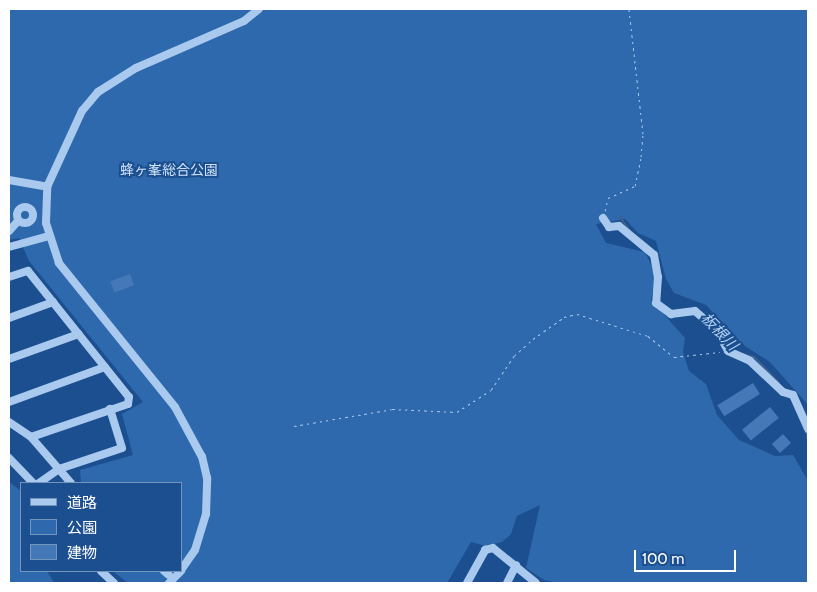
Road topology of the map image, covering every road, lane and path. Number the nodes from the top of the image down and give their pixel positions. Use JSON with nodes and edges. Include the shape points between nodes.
{"nodes":[{"id":1,"x":259,"y":9,"type":"edge"},
{"id":2,"x":629,"y":9,"type":"edge"},
{"id":3,"x":9,"y":180,"type":"edge"},
{"id":4,"x":47,"y":187,"type":"junction"},
{"id":5,"x":603,"y":218,"type":"joint"},
{"id":6,"x":18,"y":220,"type":"dead end"},
{"id":7,"x":9,"y":232,"type":"edge"},
{"id":8,"x":49,"y":236,"type":"junction"},
{"id":9,"x":9,"y":247,"type":"edge"},
{"id":10,"x":9,"y":277,"type":"edge"},
{"id":11,"x":53,"y":302,"type":"junction"},
{"id":12,"x":9,"y":318,"type":"edge"},
{"id":13,"x":79,"y":334,"type":"junction"},
{"id":14,"x":728,"y":351,"type":"junction"},
{"id":15,"x":9,"y":359,"type":"edge"},
{"id":16,"x":105,"y":367,"type":"junction"},
{"id":17,"x":9,"y":402,"type":"edge"},
{"id":18,"x":110,"y":410,"type":"junction"},
{"id":19,"x":9,"y":422,"type":"edge"},
{"id":20,"x":294,"y":426,"type":"dead end"},
{"id":21,"x":808,"y":429,"type":"edge"},
{"id":22,"x":31,"y":437,"type":"junction"},
{"id":23,"x":9,"y":458,"type":"edge"},
{"id":24,"x":59,"y":469,"type":"junction"},
{"id":25,"x":32,"y":482,"type":"edge"},
{"id":26,"x":40,"y":482,"type":"edge"},
{"id":27,"x":70,"y":482,"type":"edge"},
{"id":28,"x":516,"y":565,"type":"junction"},
{"id":29,"x":182,"y":569,"type":"edge"},
{"id":30,"x":102,"y":572,"type":"edge"},
{"id":31,"x":114,"y":583,"type":"edge"},
{"id":32,"x":467,"y":583,"type":"edge"},
{"id":33,"x":506,"y":583,"type":"edge"},
{"id":34,"x":536,"y":583,"type":"edge"}],
"edges":[{"from":1,"to":4,"type":"street","via":[[244,21],[136,68],[98,92],[82,111]]},
{"from":2,"to":5,"type":"path","via":[[643,134],[641,157],[635,186],[608,198]]},
{"from":3,"to":4,"type":"street"},
{"from":4,"to":8,"type":"street"},
{"from":5,"to":14,"type":"street","via":[[609,227],[619,226],[654,256],[658,278],[656,303],[672,314],[695,311],[716,329]]},
{"from":6,"to":7,"type":"street"},
{"from":8,"to":9,"type":"street"},
{"from":8,"to":29,"type":"street","via":[[59,263],[175,408],[196,442],[207,478],[206,514],[195,550]]},
{"from":10,"to":11,"type":"street","via":[[28,270]]},
{"from":11,"to":12,"type":"street"},
{"from":11,"to":13,"type":"street"},
{"from":13,"to":15,"type":"street"},
{"from":13,"to":16,"type":"street"},
{"from":14,"to":20,"type":"path","via":[[674,358],[648,336],[577,314],[564,317],[533,339],[514,356],[491,390],[456,412],[392,409]]},
{"from":14,"to":21,"type":"street","via":[[750,360],[783,392],[793,395]]},
{"from":16,"to":17,"type":"street"},
{"from":16,"to":18,"type":"street","via":[[129,396],[128,404]]},
{"from":18,"to":22,"type":"street"},
{"from":18,"to":24,"type":"street","via":[[122,448]]},
{"from":19,"to":22,"type":"street"},
{"from":22,"to":24,"type":"street"},
{"from":23,"to":25,"type":"street"},
{"from":24,"to":26,"type":"street"},
{"from":24,"to":27,"type":"street"},
{"from":28,"to":32,"type":"street","via":[[493,548],[485,550]]},
{"from":28,"to":33,"type":"street"},
{"from":28,"to":34,"type":"street"},
{"from":30,"to":31,"type":"street"}]}
